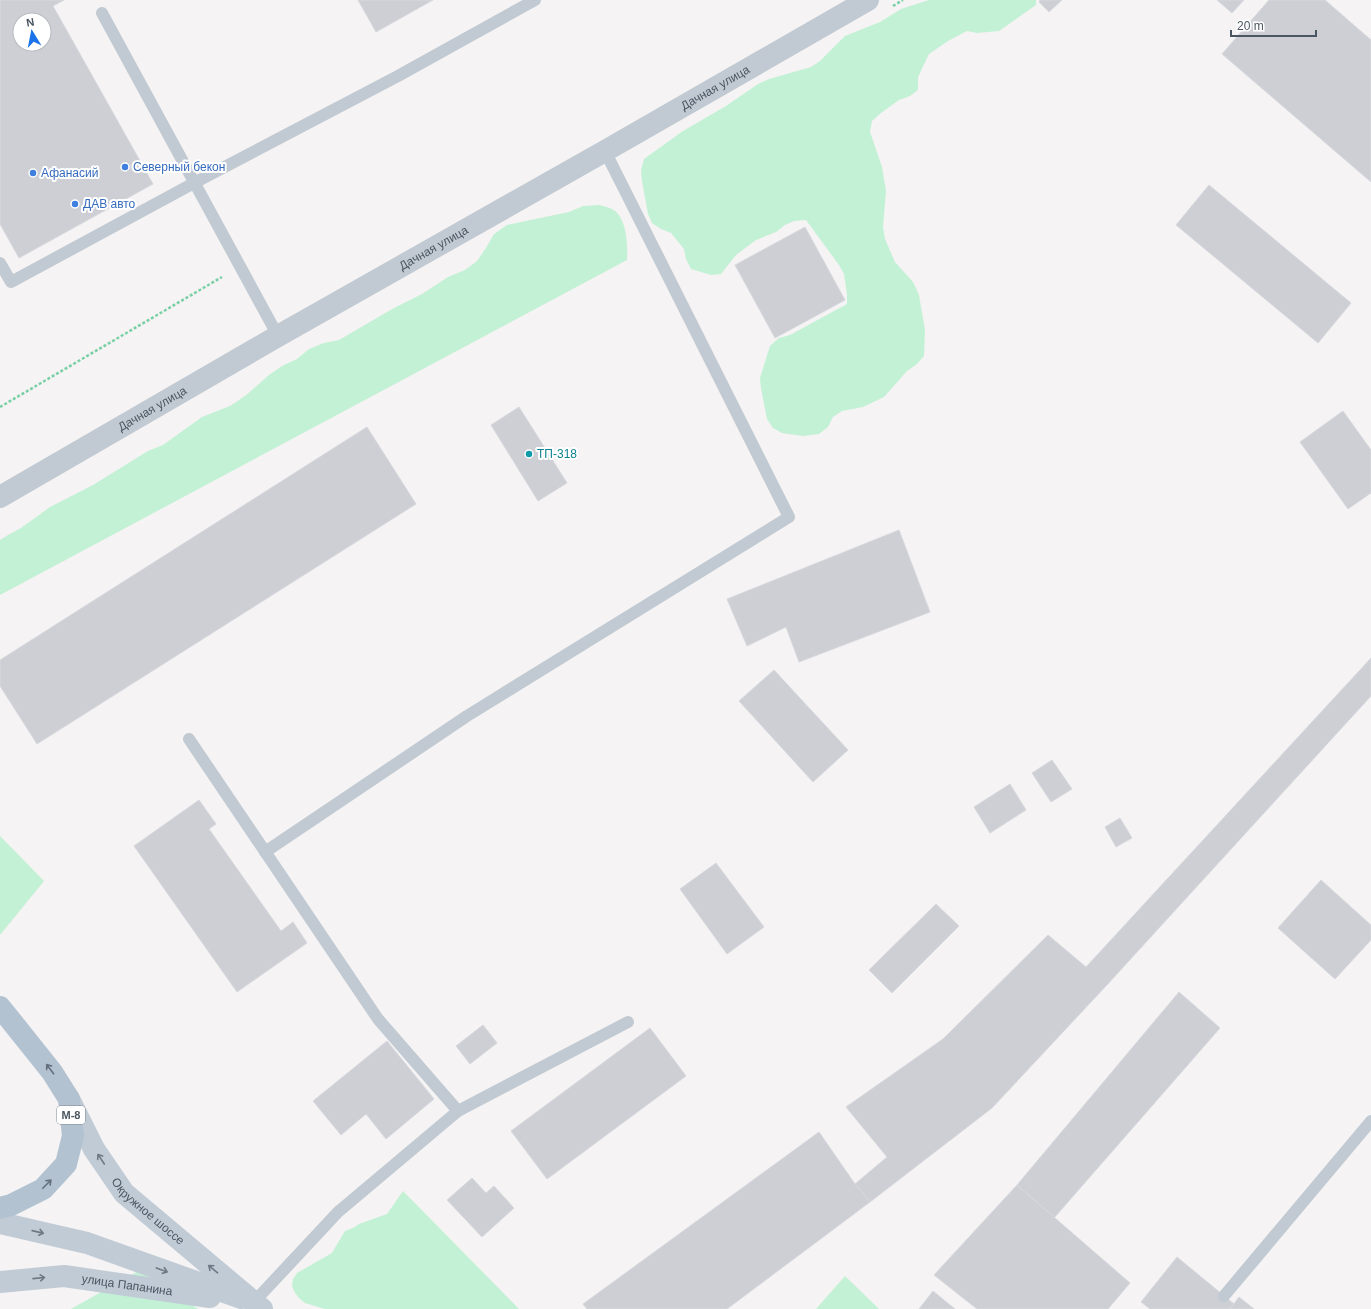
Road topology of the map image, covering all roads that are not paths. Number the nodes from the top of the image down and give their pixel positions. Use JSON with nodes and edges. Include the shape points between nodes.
{"nodes":[{"id":1,"x":535,"y":0,"type":"edge"},
{"id":2,"x":868,"y":0,"type":"edge"},
{"id":3,"x":102,"y":13,"type":"dead end"},
{"id":4,"x":605,"y":151,"type":"junction"},
{"id":5,"x":194,"y":183,"type":"junction"},
{"id":6,"x":0,"y":263,"type":"edge"},
{"id":7,"x":278,"y":336,"type":"junction"},
{"id":8,"x":0,"y":497,"type":"edge"},
{"id":9,"x":189,"y":739,"type":"dead end"},
{"id":10,"x":265,"y":852,"type":"junction"},
{"id":11,"x":0,"y":1007,"type":"edge"},
{"id":12,"x":628,"y":1022,"type":"dead end"},
{"id":13,"x":69,"y":1099,"type":"junction"},
{"id":14,"x":458,"y":1111,"type":"junction"},
{"id":15,"x":1371,"y":1121,"type":"edge"},
{"id":16,"x":0,"y":1208,"type":"edge"},
{"id":17,"x":0,"y":1223,"type":"edge"},
{"id":18,"x":0,"y":1282,"type":"edge"},
{"id":19,"x":1224,"y":1296,"type":"dead end"},
{"id":20,"x":257,"y":1306,"type":"edge"}],
"edges":[{"from":1,"to":5,"type":"lane","via":[[398,76]]},
{"from":2,"to":4,"type":"street","name":"Дачная улица"},
{"from":3,"to":5,"type":"lane"},
{"from":4,"to":7,"type":"street","name":"Дачная улица"},
{"from":4,"to":10,"type":"lane","via":[[789,517],[467,716]]},
{"from":5,"to":6,"type":"lane","via":[[11,282]]},
{"from":5,"to":7,"type":"lane"},
{"from":7,"to":8,"type":"street","name":"Дачная улица"},
{"from":9,"to":10,"type":"lane"},
{"from":10,"to":14,"type":"lane","via":[[378,1018]]},
{"from":13,"to":11,"type":"main road","name":"Окружное шоссе","number":"М-8","one_way":true,"via":[[52,1072]]},
{"from":12,"to":14,"type":"lane"},
{"from":16,"to":13,"type":"main road","name":"Окружное шоссе","number":"М-8","one_way":true,"via":[[43,1189],[66,1164],[73,1136]]},
{"from":20,"to":13,"type":"main road","name":"Окружное шоссе","one_way":true,"via":[[124,1193],[94,1148]]},
{"from":14,"to":20,"type":"lane","via":[[338,1212]]},
{"from":15,"to":19,"type":"lane"},
{"from":17,"to":20,"type":"main road","one_way":true,"via":[[87,1243]]},
{"from":18,"to":20,"type":"main road","name":"улица Папанина","one_way":true,"via":[[64,1276]]}]}
